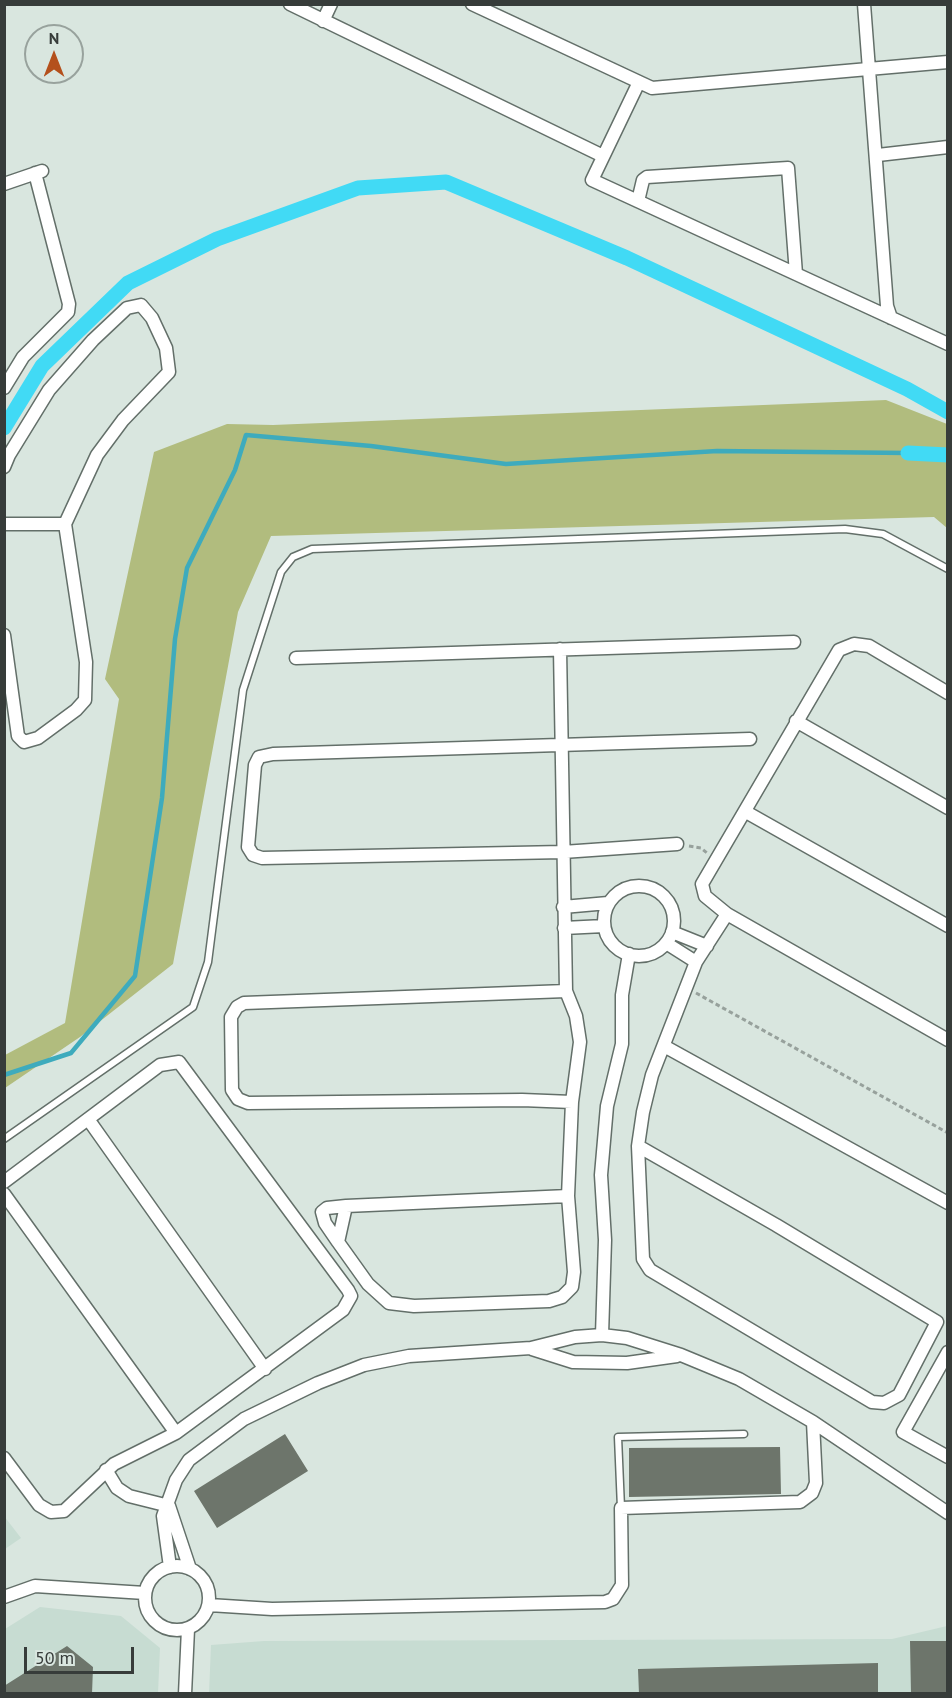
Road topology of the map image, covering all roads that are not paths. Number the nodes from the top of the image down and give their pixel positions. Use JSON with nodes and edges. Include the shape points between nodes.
{"nodes":[{"id":1,"x":290,"y":4,"type":"edge"},
{"id":2,"x":331,"y":4,"type":"edge"},
{"id":3,"x":472,"y":4,"type":"edge"},
{"id":4,"x":864,"y":4,"type":"edge"},
{"id":5,"x":323,"y":21,"type":"junction"},
{"id":6,"x":948,"y":62,"type":"edge"},
{"id":7,"x":870,"y":70,"type":"junction"},
{"id":8,"x":639,"y":82,"type":"junction"},
{"id":9,"x":948,"y":147,"type":"edge"},
{"id":10,"x":878,"y":155,"type":"junction"},
{"id":11,"x":603,"y":156,"type":"junction"},
{"id":12,"x":4,"y":184,"type":"edge"},
{"id":13,"x":638,"y":201,"type":"junction"},
{"id":14,"x":795,"y":274,"type":"junction"},
{"id":15,"x":891,"y":318,"type":"junction"},
{"id":16,"x":948,"y":344,"type":"edge"},
{"id":17,"x":4,"y":388,"type":"edge"},
{"id":18,"x":4,"y":467,"type":"edge"},
{"id":19,"x":4,"y":524,"type":"edge"},
{"id":20,"x":65,"y":524,"type":"junction"},
{"id":21,"x":948,"y":569,"type":"edge"},
{"id":22,"x":4,"y":635,"type":"edge"},
{"id":23,"x":794,"y":642,"type":"dead end"},
{"id":24,"x":560,"y":649,"type":"junction"},
{"id":25,"x":296,"y":658,"type":"dead end"},
{"id":26,"x":948,"y":693,"type":"edge"},
{"id":27,"x":796,"y":721,"type":"junction"},
{"id":28,"x":750,"y":739,"type":"dead end"},
{"id":29,"x":560,"y":745,"type":"junction"},
{"id":30,"x":948,"y":808,"type":"edge"},
{"id":31,"x":746,"y":812,"type":"junction"},
{"id":32,"x":677,"y":844,"type":"road end"},
{"id":33,"x":563,"y":852,"type":"junction"},
{"id":34,"x":609,"y":903,"type":"junction"},
{"id":35,"x":563,"y":907,"type":"junction"},
{"id":36,"x":727,"y":914,"type":"junction"},
{"id":37,"x":604,"y":926,"type":"junction"},
{"id":38,"x":948,"y":926,"type":"edge"},
{"id":39,"x":564,"y":928,"type":"junction"},
{"id":40,"x":669,"y":937,"type":"junction"},
{"id":41,"x":707,"y":946,"type":"junction"},
{"id":42,"x":629,"y":954,"type":"junction"},
{"id":43,"x":696,"y":962,"type":"junction"},
{"id":44,"x":566,"y":991,"type":"junction"},
{"id":45,"x":948,"y":1040,"type":"edge"},
{"id":46,"x":664,"y":1046,"type":"junction"},
{"id":47,"x":572,"y":1102,"type":"junction"},
{"id":48,"x":88,"y":1119,"type":"junction"},
{"id":49,"x":4,"y":1139,"type":"edge"},
{"id":50,"x":638,"y":1146,"type":"junction"},
{"id":51,"x":4,"y":1182,"type":"edge"},
{"id":52,"x":4,"y":1194,"type":"edge"},
{"id":53,"x":568,"y":1196,"type":"junction"},
{"id":54,"x":948,"y":1203,"type":"edge"},
{"id":55,"x":346,"y":1206,"type":"junction"},
{"id":56,"x":338,"y":1242,"type":"junction"},
{"id":57,"x":602,"y":1335,"type":"junction"},
{"id":58,"x":927,"y":1342,"type":"junction"},
{"id":59,"x":531,"y":1348,"type":"junction"},
{"id":60,"x":947,"y":1353,"type":"edge"},
{"id":61,"x":681,"y":1355,"type":"junction"},
{"id":62,"x":265,"y":1369,"type":"junction"},
{"id":63,"x":899,"y":1395,"type":"junction"},
{"id":64,"x":917,"y":1408,"type":"junction"},
{"id":65,"x":813,"y":1422,"type":"junction"},
{"id":66,"x":176,"y":1433,"type":"junction"},
{"id":67,"x":744,"y":1434,"type":"dead end"},
{"id":68,"x":948,"y":1456,"type":"edge"},
{"id":69,"x":4,"y":1458,"type":"edge"},
{"id":70,"x":106,"y":1470,"type":"junction"},
{"id":71,"x":169,"y":1506,"type":"junction"},
{"id":72,"x":621,"y":1508,"type":"junction"},
{"id":73,"x":948,"y":1513,"type":"edge"},
{"id":74,"x":170,"y":1567,"type":"junction"},
{"id":75,"x":190,"y":1569,"type":"junction"},
{"id":76,"x":145,"y":1593,"type":"junction"},
{"id":77,"x":4,"y":1597,"type":"edge"},
{"id":78,"x":209,"y":1605,"type":"junction"},
{"id":79,"x":188,"y":1629,"type":"junction"},
{"id":80,"x":185,"y":1694,"type":"edge"}],
"edges":[{"from":1,"to":5,"type":"street"},
{"from":2,"to":5,"type":"street"},
{"from":3,"to":8,"type":"street"},
{"from":4,"to":7,"type":"street"},
{"from":5,"to":11,"type":"street"},
{"from":6,"to":7,"type":"street"},
{"from":7,"to":8,"type":"street","via":[[652,88]]},
{"from":7,"to":10,"type":"street"},
{"from":8,"to":11,"type":"street"},
{"from":9,"to":10,"type":"street"},
{"from":10,"to":15,"type":"street","via":[[887,306]]},
{"from":11,"to":13,"type":"street","via":[[592,180]]},
{"from":12,"to":17,"type":"street","via":[[38,172],[69,304],[68,312],[23,357]]},
{"from":13,"to":14,"type":"street"},
{"from":13,"to":14,"type":"street","via":[[642,180],[647,177],[788,168]]},
{"from":14,"to":15,"type":"street"},
{"from":15,"to":16,"type":"street"},
{"from":18,"to":20,"type":"street","via":[[49,390],[127,308],[141,305],[166,348],[169,372],[123,420],[97,455]]},
{"from":19,"to":20,"type":"street"},
{"from":20,"to":22,"type":"street","via":[[86,662],[85,700],[38,738],[24,742],[18,736]]},
{"from":21,"to":49,"type":"lane","via":[[883,534],[845,529],[312,549],[293,557],[281,572],[243,690],[208,962],[193,1007]]},
{"from":23,"to":24,"type":"street"},
{"from":24,"to":25,"type":"street"},
{"from":24,"to":29,"type":"street"},
{"from":26,"to":27,"type":"street","via":[[869,646],[854,644],[839,650]]},
{"from":27,"to":30,"type":"street"},
{"from":27,"to":31,"type":"street"},
{"from":28,"to":29,"type":"street"},
{"from":29,"to":33,"type":"street"},
{"from":29,"to":33,"type":"street","via":[[263,755],[255,765],[248,847],[252,855],[262,858]]},
{"from":31,"to":36,"type":"street","via":[[703,879],[702,892]]},
{"from":31,"to":38,"type":"street"},
{"from":32,"to":33,"type":"street"},
{"from":33,"to":35,"type":"street"},
{"from":34,"to":35,"type":"street"},
{"from":34,"to":37,"type":"street"},
{"from":34,"to":40,"type":"street","via":[[626,888],[648,887],[659,892],[672,910]]},
{"from":35,"to":39,"type":"street"},
{"from":36,"to":41,"type":"street"},
{"from":36,"to":45,"type":"street"},
{"from":37,"to":39,"type":"street"},
{"from":37,"to":42,"type":"street","via":[[612,944]]},
{"from":39,"to":44,"type":"street"},
{"from":40,"to":41,"type":"street"},
{"from":40,"to":42,"type":"street","via":[[649,954]]},
{"from":40,"to":43,"type":"street"},
{"from":41,"to":43,"type":"street"},
{"from":42,"to":57,"type":"street","via":[[622,995],[622,1044],[607,1106],[601,1175],[605,1240]]},
{"from":43,"to":46,"type":"street"},
{"from":44,"to":47,"type":"street","via":[[576,1016],[580,1042]]},
{"from":44,"to":47,"type":"street","via":[[244,1002],[231,1017],[232,1090],[238,1099],[248,1103]]},
{"from":46,"to":50,"type":"street","via":[[650,1084]]},
{"from":46,"to":54,"type":"street"},
{"from":47,"to":53,"type":"street"},
{"from":48,"to":51,"type":"street"},
{"from":48,"to":62,"type":"street"},
{"from":48,"to":62,"type":"street","via":[[160,1065],[179,1062],[348,1290],[350,1302],[343,1310]]},
{"from":50,"to":58,"type":"street","via":[[937,1322]]},
{"from":50,"to":63,"type":"street","via":[[640,1249],[650,1270],[872,1402],[884,1403]]},
{"from":52,"to":66,"type":"street"},
{"from":53,"to":55,"type":"street"},
{"from":53,"to":56,"type":"street","via":[[574,1279],[568,1292],[555,1299],[414,1306],[389,1303],[368,1284]]},
{"from":55,"to":56,"type":"street"},
{"from":55,"to":56,"type":"street","via":[[322,1212]]},
{"from":57,"to":59,"type":"street"},
{"from":57,"to":61,"type":"street","via":[[627,1338]]},
{"from":58,"to":60,"type":"street"},
{"from":58,"to":63,"type":"street"},
{"from":59,"to":61,"type":"street","via":[[573,1362],[627,1363]]},
{"from":59,"to":71,"type":"street","via":[[409,1356],[364,1365],[318,1383],[244,1419],[189,1460],[176,1480]]},
{"from":60,"to":64,"type":"street"},
{"from":61,"to":65,"type":"street","via":[[739,1379]]},
{"from":62,"to":66,"type":"street"},
{"from":63,"to":64,"type":"street"},
{"from":64,"to":68,"type":"street","via":[[903,1432]]},
{"from":65,"to":72,"type":"street","via":[[816,1483],[812,1493],[800,1502]]},
{"from":65,"to":73,"type":"street"},
{"from":66,"to":70,"type":"street"},
{"from":67,"to":72,"type":"lane","via":[[618,1437]]},
{"from":69,"to":70,"type":"street","via":[[39,1505],[51,1512],[70,1508]]},
{"from":70,"to":71,"type":"street","via":[[117,1488],[129,1496]]},
{"from":71,"to":74,"type":"street","via":[[163,1516]]},
{"from":71,"to":75,"type":"street"},
{"from":72,"to":78,"type":"street","via":[[622,1585],[613,1599],[605,1602],[272,1609]]},
{"from":74,"to":75,"type":"street"},
{"from":74,"to":76,"type":"street","via":[[153,1576]]},
{"from":75,"to":78,"type":"street","via":[[206,1583]]},
{"from":76,"to":77,"type":"street","via":[[35,1586]]},
{"from":76,"to":79,"type":"street","via":[[145,1604],[156,1623],[166,1629]]},
{"from":78,"to":79,"type":"street","via":[[205,1615]]},
{"from":79,"to":80,"type":"street"}]}
